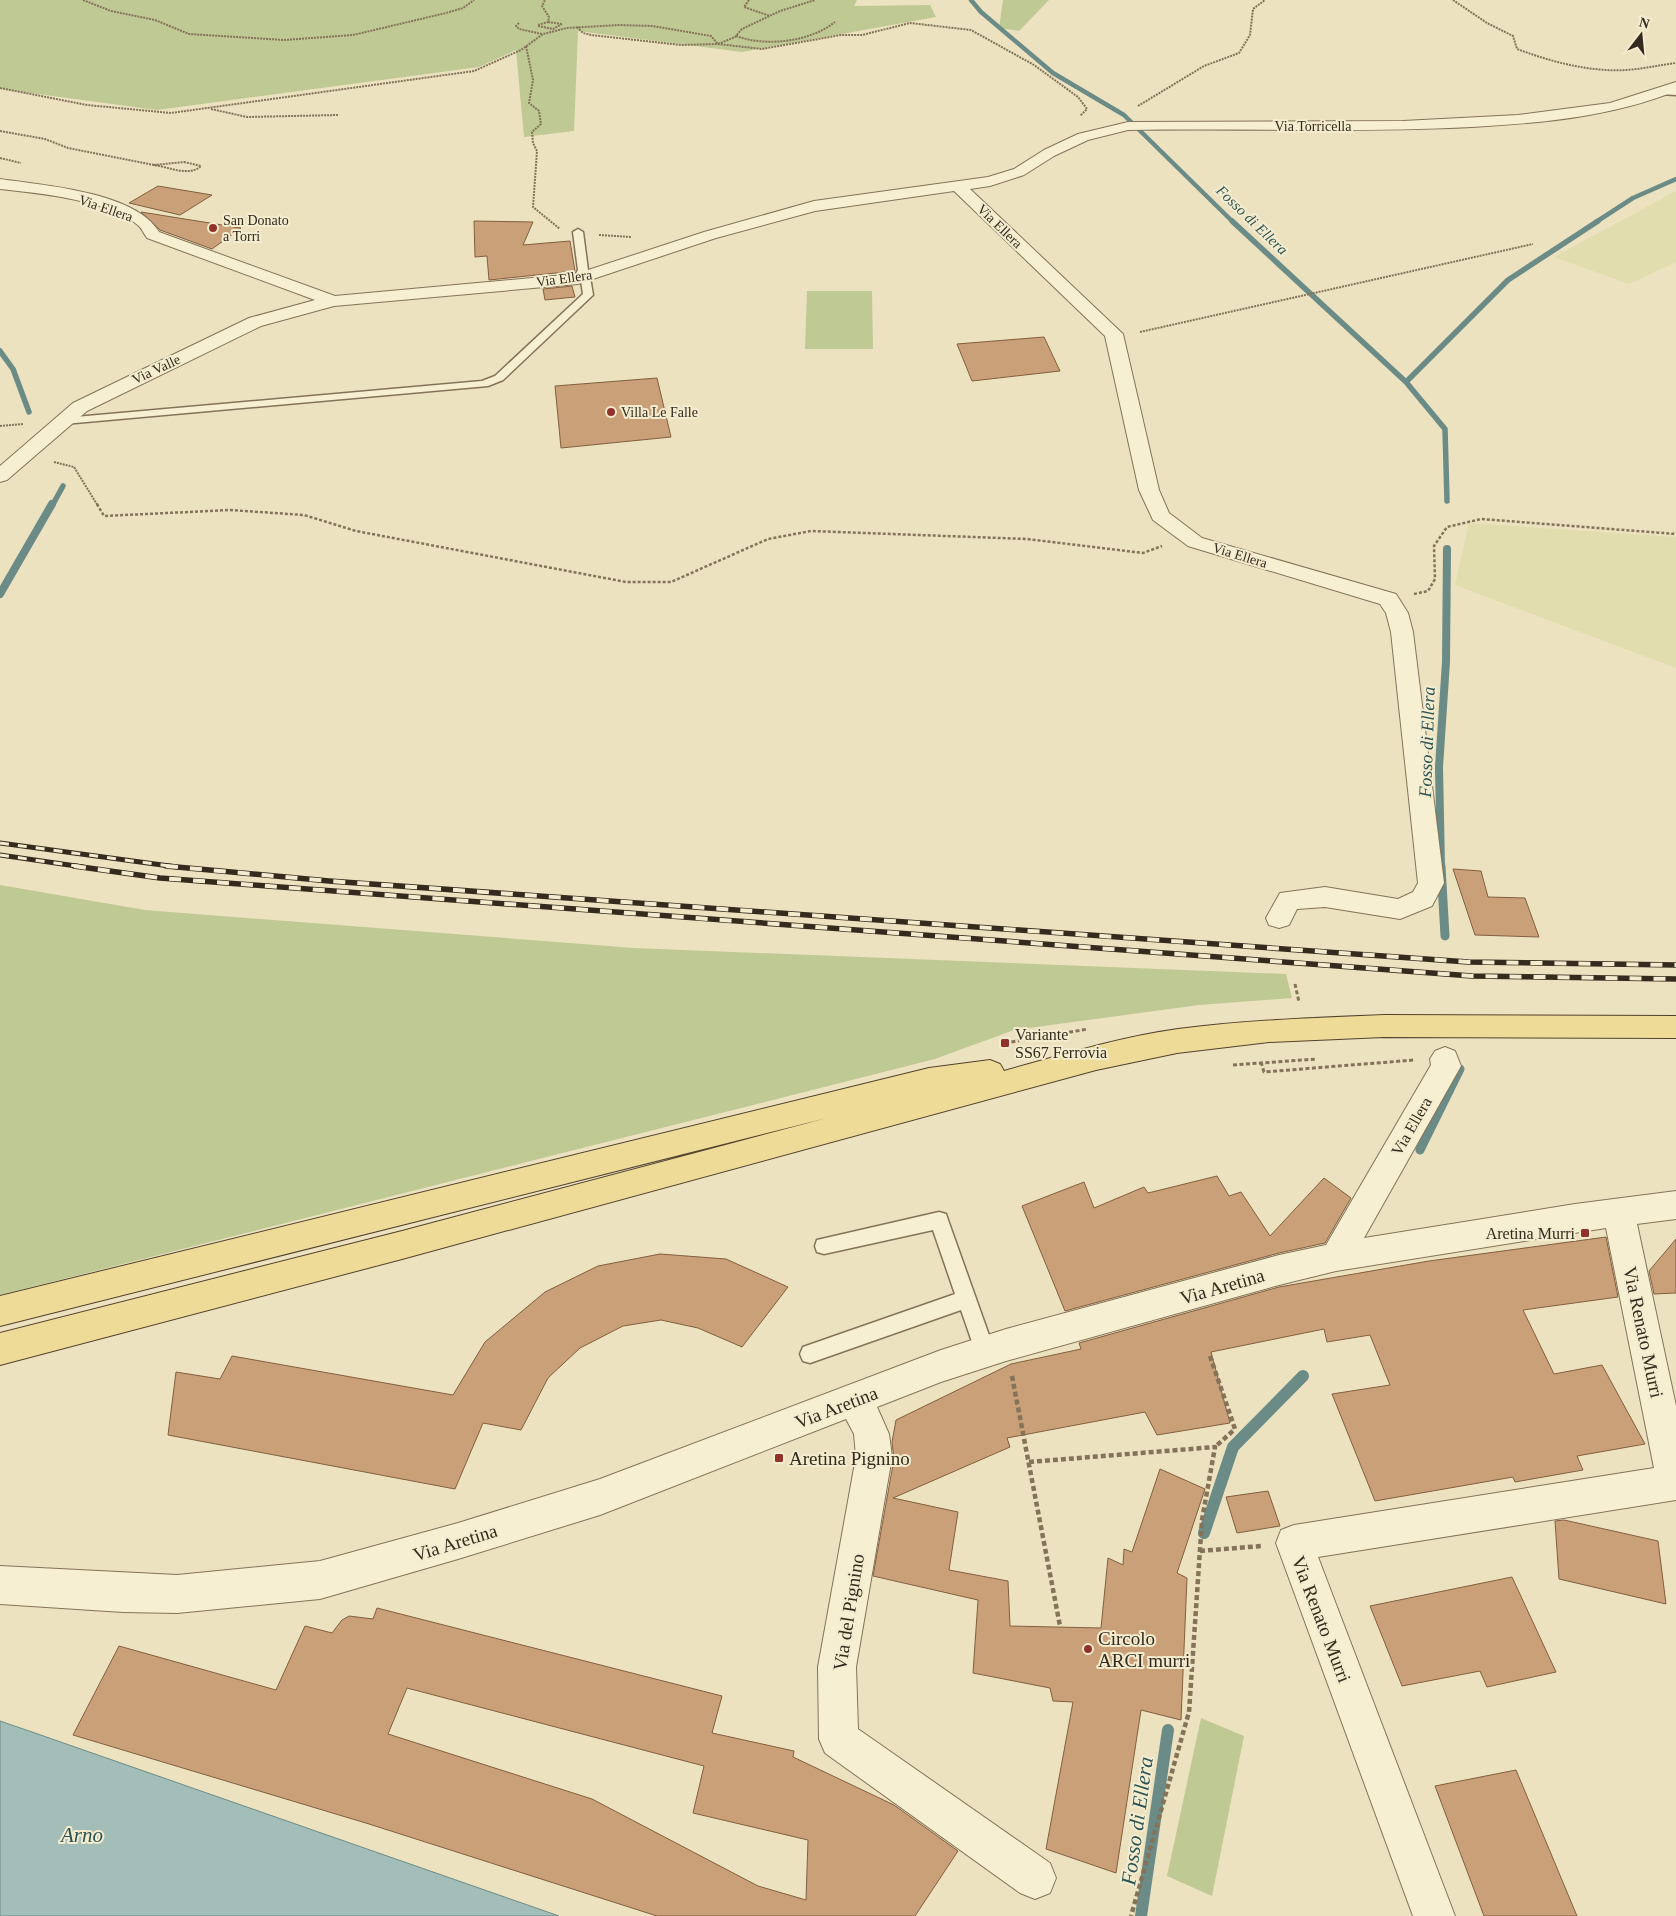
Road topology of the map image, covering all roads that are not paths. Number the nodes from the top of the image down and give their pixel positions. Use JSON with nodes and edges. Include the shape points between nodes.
{"nodes":[{"id":1,"x":1676,"y":86,"type":"edge"},
{"id":2,"x":1669,"y":93,"type":"edge"},
{"id":3,"x":0,"y":184,"type":"edge"},
{"id":4,"x":958,"y":186,"type":"junction"},
{"id":5,"x":578,"y":232,"type":"road end"},
{"id":6,"x":581,"y":278,"type":"junction"},
{"id":7,"x":333,"y":301,"type":"junction"},
{"id":8,"x":64,"y":421,"type":"junction"},
{"id":9,"x":0,"y":476,"type":"edge"},
{"id":10,"x":1279,"y":918,"type":"dead end"},
{"id":11,"x":1676,"y":1027,"type":"edge"},
{"id":12,"x":1096,"y":1058,"type":"junction"},
{"id":13,"x":1445,"y":1059,"type":"road end"},
{"id":14,"x":1676,"y":1204,"type":"edge"},
{"id":15,"x":1619,"y":1212,"type":"junction"},
{"id":16,"x":824,"y":1246,"type":"dead end"},
{"id":17,"x":1336,"y":1257,"type":"junction"},
{"id":18,"x":966,"y":1299,"type":"junction"},
{"id":19,"x":0,"y":1311,"type":"edge"},
{"id":20,"x":995,"y":1348,"type":"junction"},
{"id":21,"x":0,"y":1349,"type":"edge"},
{"id":22,"x":810,"y":1354,"type":"dead end"},
{"id":23,"x":854,"y":1400,"type":"junction"},
{"id":24,"x":1675,"y":1482,"type":"edge"},
{"id":25,"x":0,"y":1585,"type":"edge"},
{"id":26,"x":1035,"y":1878,"type":"dead end"},
{"id":27,"x":1434,"y":1916,"type":"edge"}],
"edges":[{"from":1,"to":2,"type":"street","name":"Via Torricella"},
{"from":2,"to":4,"type":"street","name":"Via Torricella","via":[[1560,116],[1435,125],[1134,126],[1083,137],[1019,172]]},
{"from":3,"to":7,"type":"street","name":"Via Ellera","via":[[83,198],[127,212],[146,224],[153,235]]},
{"from":4,"to":6,"type":"street","name":"Via Ellera","via":[[814,206],[710,235]]},
{"from":4,"to":10,"type":"street","name":"Via Ellera","via":[[1114,334],[1149,490],[1160,516],[1195,542],[1388,599],[1397,612],[1402,632],[1430,883],[1424,899],[1400,909],[1306,897],[1289,900]]},
{"from":5,"to":6,"type":"lane","via":[[583,270]]},
{"from":6,"to":7,"type":"street","name":"Via Ellera"},
{"from":6,"to":8,"type":"lane","via":[[588,295],[499,378],[484,384]]},
{"from":7,"to":8,"type":"street","name":"Via Valle","via":[[255,322],[114,389],[80,407]]},
{"from":8,"to":9,"type":"street","name":"Via Valle"},
{"from":11,"to":12,"type":"main road","via":[[1393,1026],[1269,1031],[1177,1041]]},
{"from":12,"to":19,"type":"main road","via":[[929,1080]]},
{"from":12,"to":21,"type":"main road","via":[[412,1243]]},
{"from":13,"to":17,"type":"street","name":"Via Ellera","via":[[1446,1066]]},
{"from":14,"to":15,"type":"street","name":"Via Aretina"},
{"from":15,"to":17,"type":"street","name":"Via Aretina"},
{"from":15,"to":24,"type":"street","name":"Via Renato Murri"},
{"from":16,"to":18,"type":"lane","via":[[939,1220]]},
{"from":17,"to":20,"type":"street","name":"Via Aretina"},
{"from":18,"to":20,"type":"lane"},
{"from":18,"to":22,"type":"lane"},
{"from":20,"to":23,"type":"street","name":"Via Aretina"},
{"from":23,"to":25,"type":"street","name":"Via Aretina","via":[[600,1497],[320,1580],[177,1594]]},
{"from":23,"to":26,"type":"street","name":"Via del Pignino","via":[[868,1422],[874,1449],[837,1667],[839,1739]]},
{"from":24,"to":27,"type":"street","name":"Via Renato Murri","via":[[1294,1543]]}]}
